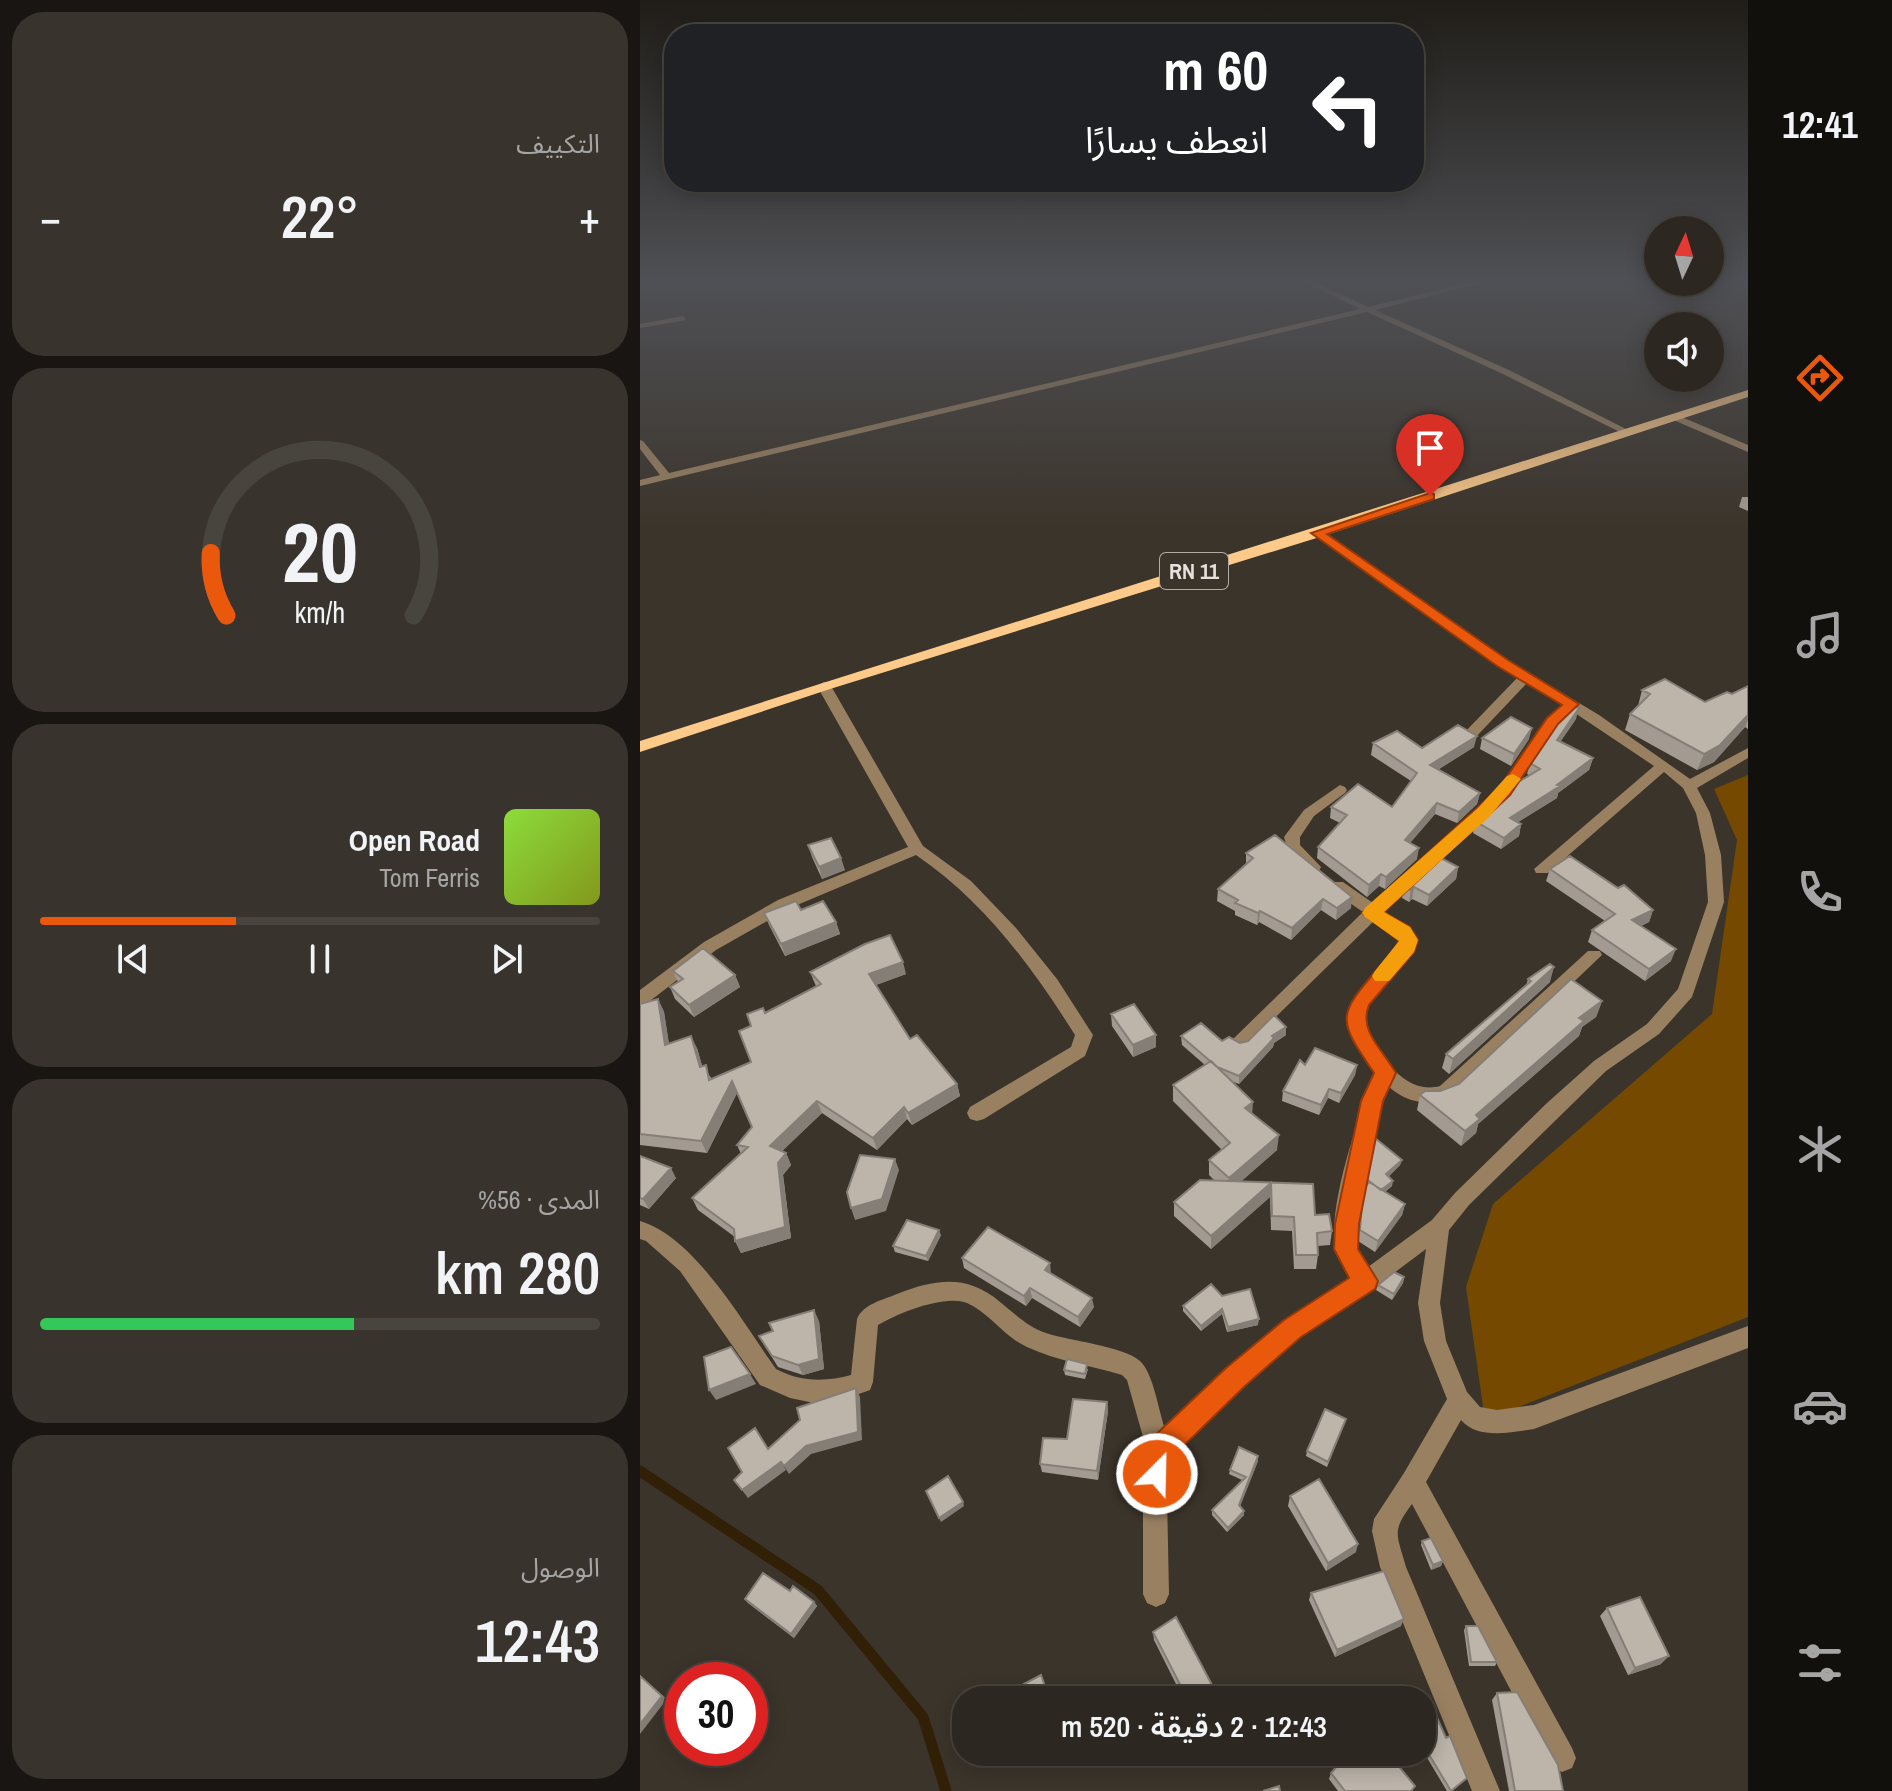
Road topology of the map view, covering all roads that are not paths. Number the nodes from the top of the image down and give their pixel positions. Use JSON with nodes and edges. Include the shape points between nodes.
{"nodes":[{"id":1,"x":1146,"y":363,"type":"edge"},
{"id":2,"x":1485,"y":363,"type":"edge"},
{"id":3,"x":1748,"y":393,"type":"edge"},
{"id":4,"x":1674,"y":417,"type":"junction"},
{"id":5,"x":1627,"y":432,"type":"junction"},
{"id":6,"x":640,"y":443,"type":"edge"},
{"id":7,"x":1748,"y":449,"type":"edge"},
{"id":8,"x":666,"y":476,"type":"junction"},
{"id":9,"x":640,"y":483,"type":"edge"},
{"id":10,"x":1318,"y":533,"type":"junction"},
{"id":11,"x":1525,"y":677,"type":"junction"},
{"id":12,"x":824,"y":686,"type":"junction"},
{"id":13,"x":1572,"y":704,"type":"junction"},
{"id":14,"x":1469,"y":736,"type":"edge"},
{"id":15,"x":640,"y":747,"type":"edge"},
{"id":16,"x":1748,"y":752,"type":"edge"},
{"id":17,"x":1664,"y":765,"type":"junction"},
{"id":18,"x":1689,"y":786,"type":"junction"},
{"id":19,"x":1340,"y":790,"type":"dead end"},
{"id":20,"x":917,"y":849,"type":"junction"},
{"id":21,"x":1542,"y":869,"type":"dead end"},
{"id":22,"x":1372,"y":913,"type":"junction"},
{"id":23,"x":1594,"y":955,"type":"dead end"},
{"id":24,"x":640,"y":999,"type":"edge"},
{"id":25,"x":1239,"y":1042,"type":"edge"},
{"id":26,"x":1385,"y":1073,"type":"junction"},
{"id":27,"x":977,"y":1113,"type":"dead end"},
{"id":28,"x":1439,"y":1227,"type":"junction"},
{"id":29,"x":640,"y":1230,"type":"edge"},
{"id":30,"x":1366,"y":1281,"type":"junction"},
{"id":31,"x":1748,"y":1337,"type":"edge"},
{"id":32,"x":1459,"y":1400,"type":"junction"},
{"id":33,"x":1159,"y":1451,"type":"junction"},
{"id":34,"x":1413,"y":1482,"type":"junction"},
{"id":35,"x":1156,"y":1594,"type":"dead end"},
{"id":36,"x":1562,"y":1758,"type":"dead end"},
{"id":37,"x":1486,"y":1791,"type":"edge"}],
"edges":[{"from":1,"to":8,"type":"street"},
{"from":2,"to":5,"type":"street"},
{"from":3,"to":4,"type":"main road","number":"RN 11"},
{"from":4,"to":5,"type":"main road","number":"RN 11"},
{"from":4,"to":7,"type":"street"},
{"from":5,"to":10,"type":"main road","number":"RN 11"},
{"from":6,"to":8,"type":"street"},
{"from":8,"to":9,"type":"street"},
{"from":10,"to":11,"type":"street"},
{"from":10,"to":12,"type":"main road","number":"RN 11"},
{"from":11,"to":13,"type":"street"},
{"from":11,"to":14,"type":"street"},
{"from":12,"to":15,"type":"main road","number":"RN 11"},
{"from":12,"to":20,"type":"street"},
{"from":13,"to":17,"type":"street"},
{"from":13,"to":22,"type":"street","via":[[1552,721],[1504,792]]},
{"from":16,"to":18,"type":"street"},
{"from":17,"to":18,"type":"street"},
{"from":17,"to":21,"type":"street"},
{"from":18,"to":28,"type":"street","via":[[1703,813],[1713,855],[1716,902],[1686,992],[1653,1029],[1600,1066],[1554,1109]]},
{"from":19,"to":22,"type":"street","via":[[1296,827],[1293,847]]},
{"from":20,"to":24,"type":"street","via":[[784,904],[710,946]]},
{"from":20,"to":27,"type":"street","via":[[944,864],[982,902],[1084,1035],[1079,1051]]},
{"from":22,"to":25,"type":"street"},
{"from":22,"to":26,"type":"street","via":[[1409,940],[1355,1015],[1361,1037]]},
{"from":23,"to":26,"type":"street","via":[[1446,1092],[1419,1096]]},
{"from":26,"to":30,"type":"street","via":[[1369,1111],[1347,1224],[1346,1249]]},
{"from":28,"to":30,"type":"street"},
{"from":28,"to":32,"type":"street","via":[[1429,1303],[1435,1341]]},
{"from":29,"to":33,"type":"street","via":[[653,1234],[687,1264],[768,1377],[787,1389],[812,1392],[862,1382],[868,1319],[915,1299],[968,1293],[1023,1334],[1129,1366],[1137,1374]]},
{"from":30,"to":33,"type":"street","via":[[1292,1328]]},
{"from":31,"to":32,"type":"street","via":[[1534,1417],[1497,1422],[1474,1417]]},
{"from":32,"to":34,"type":"street"},
{"from":33,"to":35,"type":"street"},
{"from":34,"to":36,"type":"street"},
{"from":34,"to":37,"type":"street","via":[[1386,1519],[1384,1531],[1393,1567]]}]}
